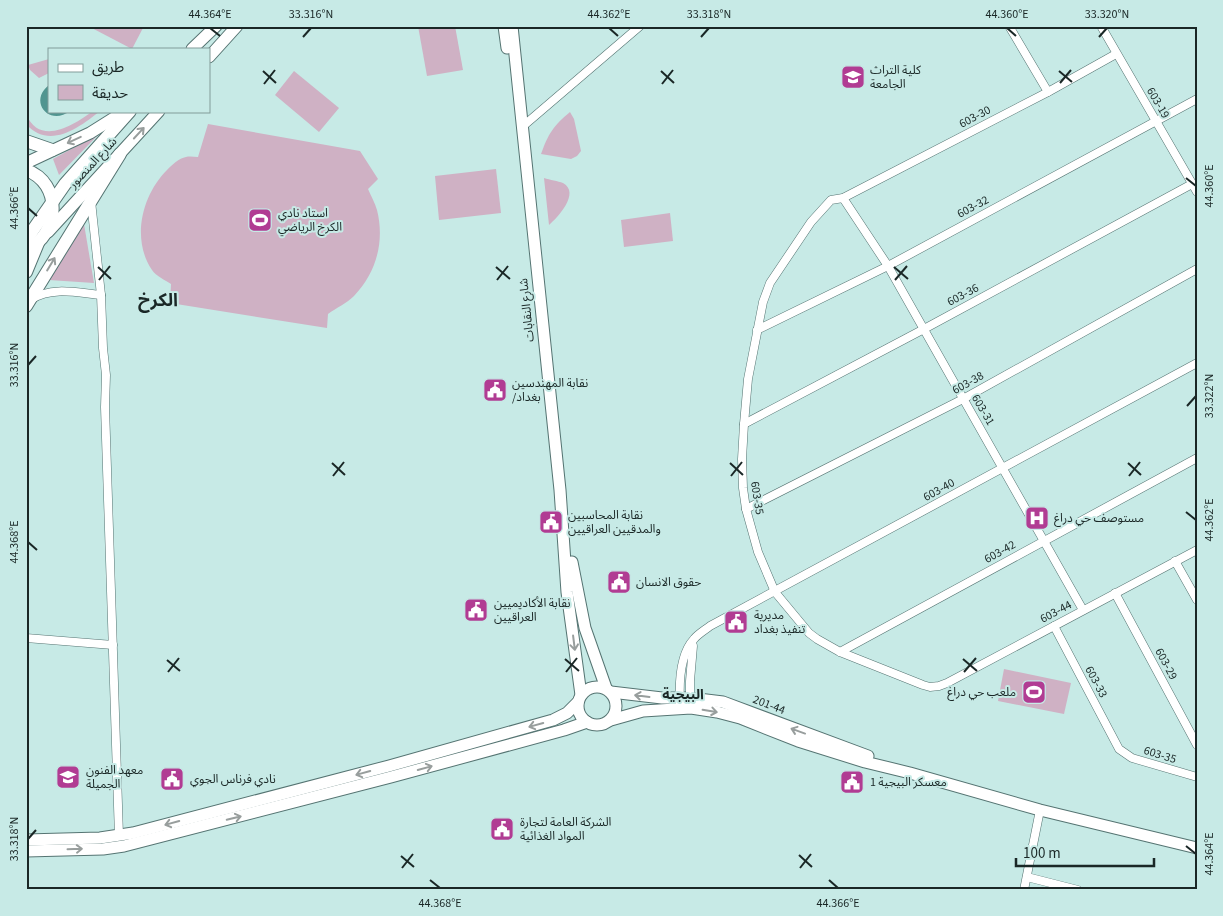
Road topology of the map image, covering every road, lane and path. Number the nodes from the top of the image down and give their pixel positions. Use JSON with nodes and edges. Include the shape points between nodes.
{"nodes":[{"id":1,"x":216,"y":26,"type":"edge"},
{"id":2,"x":237,"y":26,"type":"edge"},
{"id":3,"x":504,"y":26,"type":"edge"},
{"id":4,"x":512,"y":26,"type":"edge"},
{"id":5,"x":640,"y":26,"type":"edge"},
{"id":6,"x":1009,"y":26,"type":"edge"},
{"id":7,"x":1101,"y":26,"type":"edge"},
{"id":8,"x":193,"y":48,"type":"edge"},
{"id":9,"x":1116,"y":54,"type":"junction"},
{"id":10,"x":210,"y":56,"type":"edge"},
{"id":11,"x":1048,"y":92,"type":"junction"},
{"id":12,"x":1197,"y":99,"type":"edge"},
{"id":13,"x":122,"y":112,"type":"edge"},
{"id":14,"x":129,"y":112,"type":"edge"},
{"id":15,"x":158,"y":112,"type":"edge"},
{"id":16,"x":1156,"y":122,"type":"junction"},
{"id":17,"x":522,"y":127,"type":"junction"},
{"id":18,"x":26,"y":141,"type":"edge"},
{"id":19,"x":52,"y":150,"type":"junction"},
{"id":20,"x":120,"y":154,"type":"junction"},
{"id":21,"x":26,"y":163,"type":"edge"},
{"id":22,"x":26,"y":170,"type":"edge"},
{"id":23,"x":1192,"y":184,"type":"junction"},
{"id":24,"x":1197,"y":192,"type":"edge"},
{"id":25,"x":843,"y":198,"type":"junction"},
{"id":26,"x":91,"y":199,"type":"junction"},
{"id":27,"x":53,"y":201,"type":"junction"},
{"id":28,"x":47,"y":233,"type":"junction"},
{"id":29,"x":32,"y":241,"type":"edge"},
{"id":30,"x":26,"y":250,"type":"edge"},
{"id":31,"x":888,"y":266,"type":"junction"},
{"id":32,"x":1197,"y":269,"type":"edge"},
{"id":33,"x":26,"y":272,"type":"edge"},
{"id":34,"x":101,"y":296,"type":"junction"},
{"id":35,"x":28,"y":303,"type":"edge"},
{"id":36,"x":757,"y":330,"type":"junction"},
{"id":37,"x":924,"y":330,"type":"junction"},
{"id":38,"x":1197,"y":364,"type":"edge"},
{"id":39,"x":963,"y":399,"type":"junction"},
{"id":40,"x":744,"y":424,"type":"junction"},
{"id":41,"x":1197,"y":458,"type":"edge"},
{"id":42,"x":1003,"y":468,"type":"junction"},
{"id":43,"x":560,"y":490,"type":"junction"},
{"id":44,"x":746,"y":509,"type":"junction"},
{"id":45,"x":1044,"y":541,"type":"junction"},
{"id":46,"x":1197,"y":550,"type":"edge"},
{"id":47,"x":1175,"y":561,"type":"junction"},
{"id":48,"x":775,"y":592,"type":"junction"},
{"id":49,"x":1115,"y":593,"type":"junction"},
{"id":50,"x":1197,"y":600,"type":"edge"},
{"id":51,"x":1083,"y":610,"type":"junction"},
{"id":52,"x":1054,"y":626,"type":"junction"},
{"id":53,"x":26,"y":638,"type":"edge"},
{"id":54,"x":113,"y":645,"type":"junction"},
{"id":55,"x":840,"y":652,"type":"junction"},
{"id":56,"x":923,"y":685,"type":"joint"},
{"id":57,"x":609,"y":690,"type":"junction"},
{"id":58,"x":580,"y":699,"type":"junction"},
{"id":59,"x":685,"y":703,"type":"junction"},
{"id":60,"x":610,"y":720,"type":"junction"},
{"id":61,"x":587,"y":722,"type":"junction"},
{"id":62,"x":1197,"y":745,"type":"edge"},
{"id":63,"x":1119,"y":749,"type":"joint"},
{"id":64,"x":390,"y":772,"type":"junction"},
{"id":65,"x":1197,"y":777,"type":"edge"},
{"id":66,"x":1040,"y":810,"type":"junction"},
{"id":67,"x":119,"y":836,"type":"junction"},
{"id":68,"x":26,"y":840,"type":"edge"},
{"id":69,"x":1197,"y":848,"type":"edge"},
{"id":70,"x":26,"y":851,"type":"edge"},
{"id":71,"x":1027,"y":877,"type":"junction"},
{"id":72,"x":1024,"y":890,"type":"edge"},
{"id":73,"x":1078,"y":890,"type":"edge"}],
"edges":[{"from":1,"to":8,"type":"street"},
{"from":2,"to":10,"type":"street"},
{"from":3,"to":17,"type":"street","name":"شارع النقابات","via":[[516,118]]},
{"from":4,"to":17,"type":"street","name":"شارع النقابات"},
{"from":5,"to":17,"type":"street"},
{"from":6,"to":11,"type":"street"},
{"from":7,"to":9,"type":"street","name":"603-19"},
{"from":9,"to":11,"type":"street","name":"603-30"},
{"from":9,"to":16,"type":"street","name":"603-19"},
{"from":11,"to":25,"type":"street","name":"603-30"},
{"from":12,"to":16,"type":"street","name":"603-32"},
{"from":13,"to":19,"type":"street","name":"شارع المنصور","one_way":true,"via":[[90,133]]},
{"from":14,"to":27,"type":"main road"},
{"from":20,"to":15,"type":"street","name":"شارع المنصور","one_way":true},
{"from":16,"to":23,"type":"street","name":"603-19"},
{"from":16,"to":31,"type":"street","name":"603-32"},
{"from":17,"to":43,"type":"street","name":"شارع النقابات"},
{"from":18,"to":19,"type":"main road"},
{"from":19,"to":21,"type":"street","name":"شارع المنصور"},
{"from":20,"to":26,"type":"main road"},
{"from":20,"to":28,"type":"street","name":"شارع المنصور"},
{"from":22,"to":27,"type":"main road","via":[[41,180]]},
{"from":23,"to":24,"type":"street","name":"603-19"},
{"from":23,"to":37,"type":"street","name":"603-36"},
{"from":25,"to":31,"type":"street","name":"603-31"},
{"from":25,"to":36,"type":"street","name":"603-35","via":[[832,200],[822,208],[786,257],[770,283]]},
{"from":26,"to":34,"type":"street"},
{"from":35,"to":26,"type":"main road","one_way":true},
{"from":27,"to":28,"type":"main road"},
{"from":27,"to":29,"type":"main road"},
{"from":28,"to":29,"type":"main road"},
{"from":29,"to":30,"type":"main road"},
{"from":29,"to":33,"type":"main road"},
{"from":31,"to":36,"type":"street","name":"603-32"},
{"from":31,"to":37,"type":"street","name":"603-31"},
{"from":32,"to":39,"type":"street","name":"603-38"},
{"from":34,"to":35,"type":"street","via":[[57,292],[42,294]]},
{"from":34,"to":54,"type":"street"},
{"from":36,"to":40,"type":"street","name":"603-35"},
{"from":37,"to":39,"type":"street","name":"603-31"},
{"from":37,"to":40,"type":"street","name":"603-36"},
{"from":38,"to":42,"type":"street","name":"603-40"},
{"from":39,"to":42,"type":"street","name":"603-31"},
{"from":39,"to":44,"type":"street","name":"603-38"},
{"from":40,"to":44,"type":"street","name":"603-35"},
{"from":41,"to":45,"type":"street","name":"603-42"},
{"from":42,"to":45,"type":"street","name":"603-31"},
{"from":42,"to":48,"type":"street","name":"603-40"},
{"from":43,"to":57,"type":"street","name":"شارع النقابات","via":[[585,628]]},
{"from":43,"to":58,"type":"street","name":"شارع النقابات","one_way":true},
{"from":44,"to":48,"type":"street","name":"603-35","via":[[758,552]]},
{"from":45,"to":51,"type":"street","name":"603-31"},
{"from":45,"to":55,"type":"street","name":"603-42"},
{"from":46,"to":47,"type":"street","name":"603-44"},
{"from":47,"to":49,"type":"street","name":"603-44"},
{"from":47,"to":50,"type":"street"},
{"from":48,"to":55,"type":"street","name":"603-35","via":[[809,633]]},
{"from":48,"to":59,"type":"street","name":"603-40","via":[[710,626],[694,639]]},
{"from":49,"to":51,"type":"street","name":"603-44"},
{"from":49,"to":62,"type":"street","name":"603-29"},
{"from":51,"to":52,"type":"street","name":"603-44"},
{"from":52,"to":56,"type":"street","name":"603-44","via":[[947,683],[930,687]]},
{"from":52,"to":63,"type":"street","name":"603-33"},
{"from":53,"to":54,"type":"street"},
{"from":54,"to":67,"type":"street"},
{"from":55,"to":56,"type":"street","name":"603-35"},
{"from":57,"to":58,"type":"street","via":[[590,687]]},
{"from":59,"to":57,"type":"street","name":"201-44","one_way":true},
{"from":57,"to":60,"type":"street","via":[[617,706]]},
{"from":58,"to":61,"type":"street","via":[[580,713]]},
{"from":58,"to":64,"type":"street","one_way":true,"via":[[567,713],[553,720]]},
{"from":59,"to":60,"type":"street","name":"201-44"},
{"from":59,"to":66,"type":"street","name":"201-44","via":[[723,702],[910,773]]},
{"from":60,"to":61,"type":"street","via":[[598,725]]},
{"from":64,"to":61,"type":"street","one_way":true},
{"from":63,"to":65,"type":"street","name":"603-35","via":[[1132,758]]},
{"from":64,"to":67,"type":"street","one_way":true},
{"from":70,"to":64,"type":"street","one_way":true,"via":[[124,846]]},
{"from":66,"to":69,"type":"street","name":"201-44"},
{"from":66,"to":71,"type":"street"},
{"from":67,"to":68,"type":"street"},
{"from":71,"to":72,"type":"street"},
{"from":71,"to":73,"type":"street"}]}
